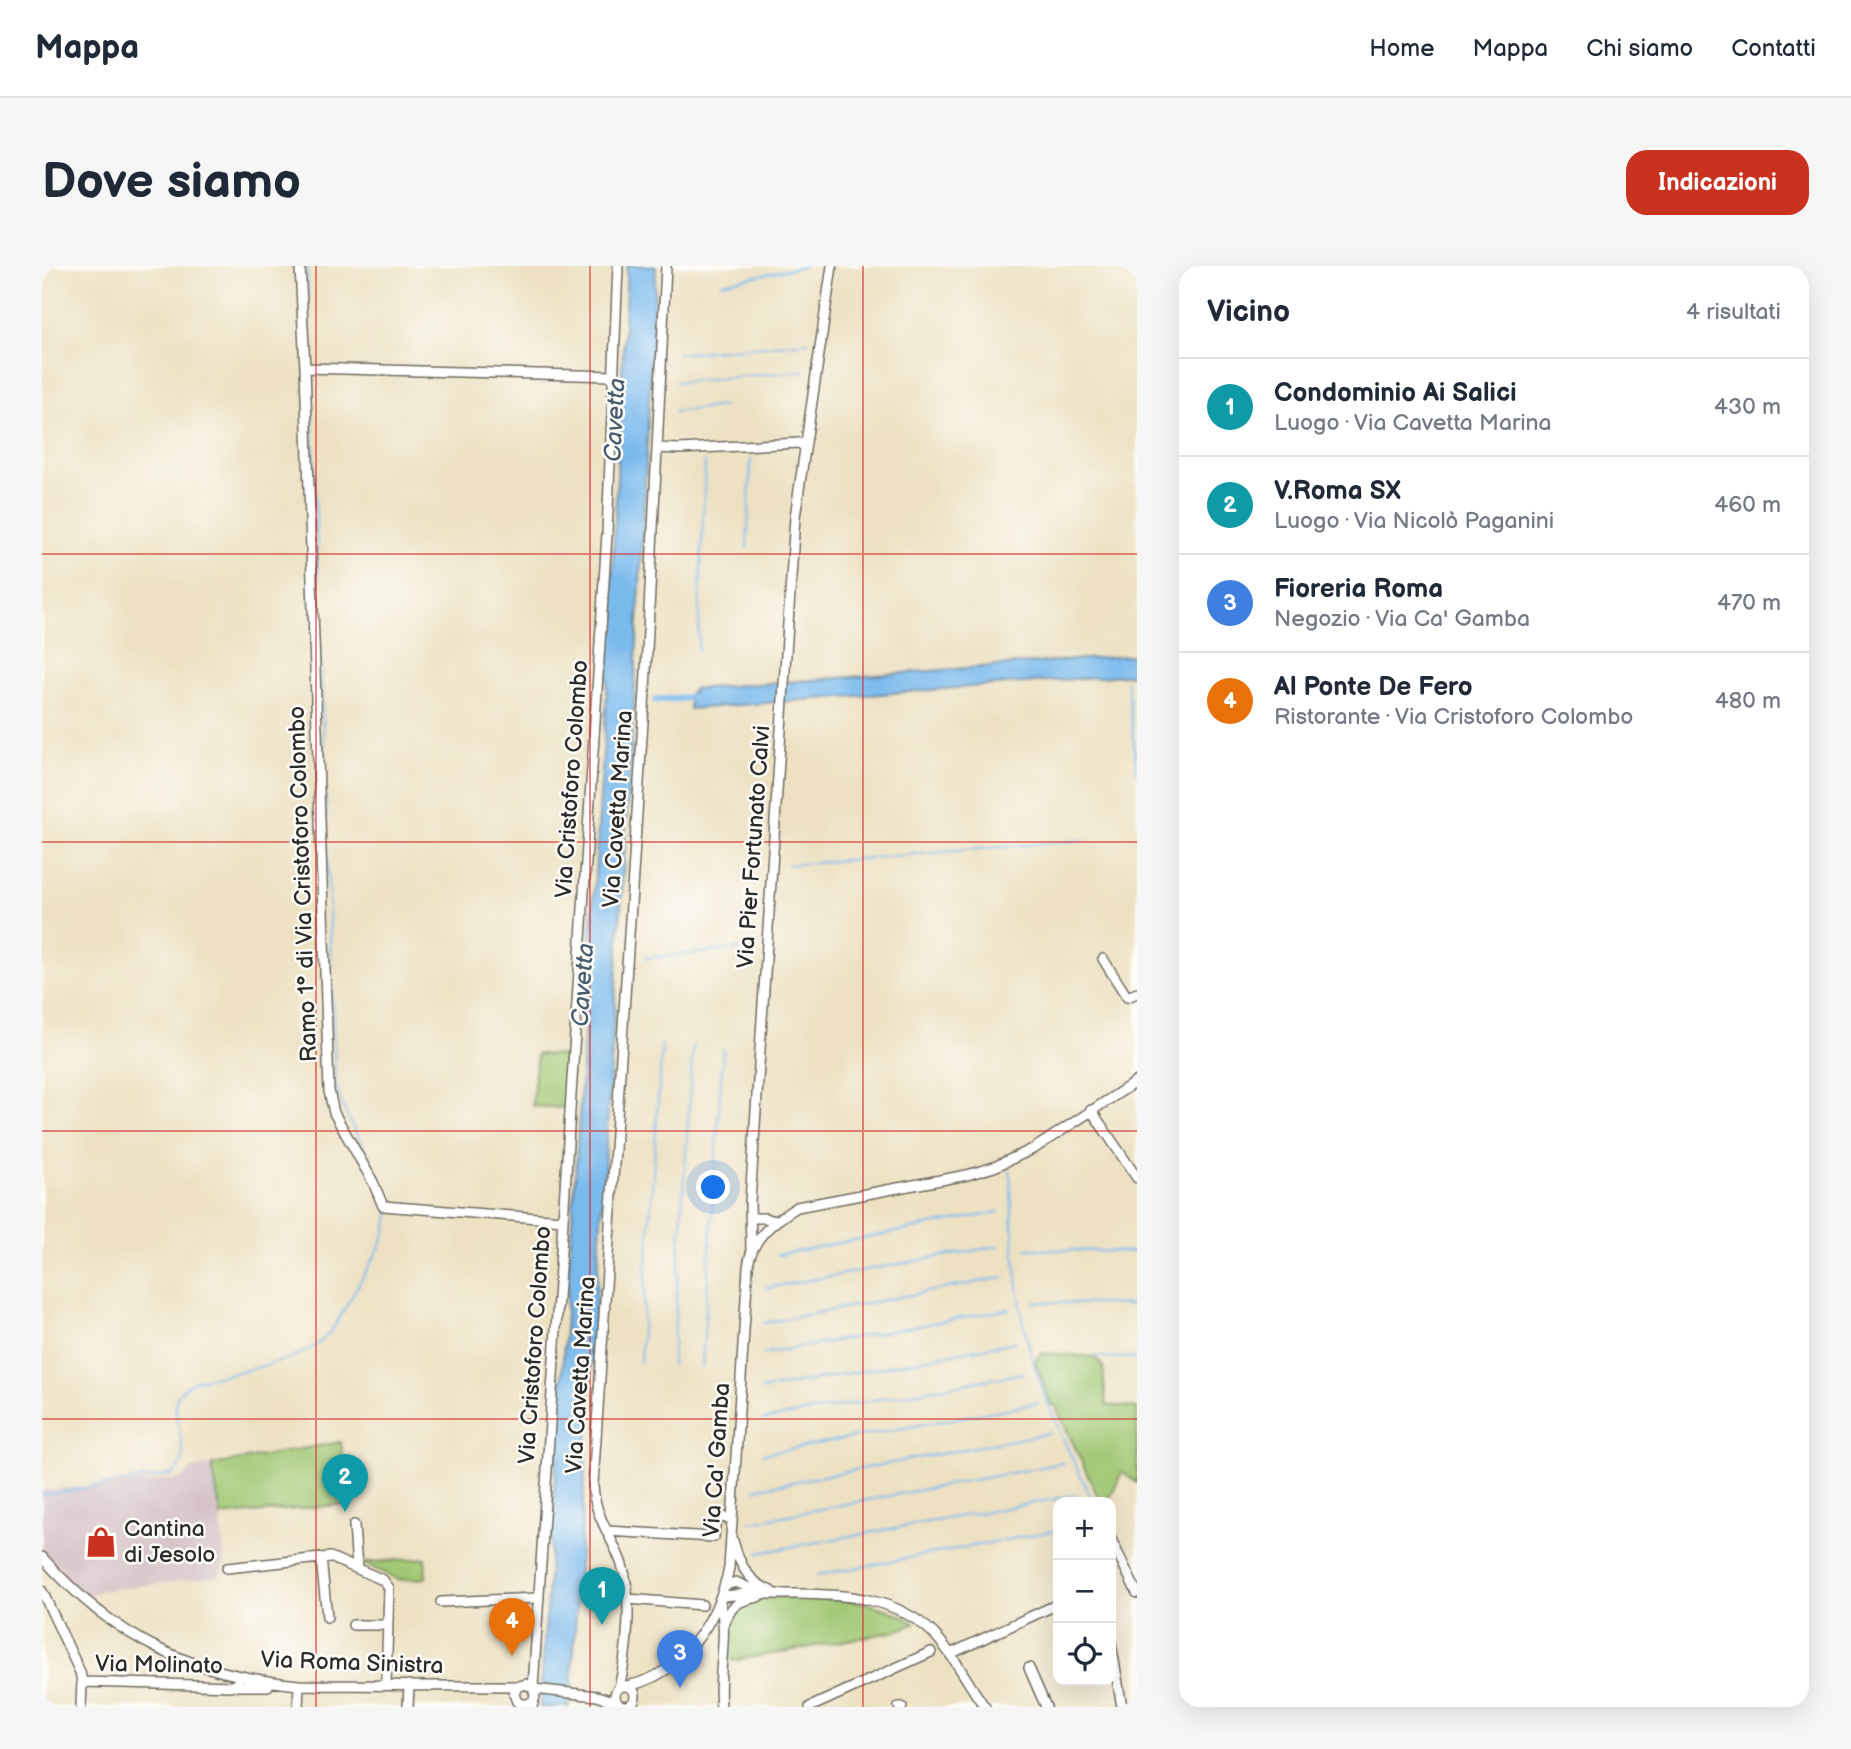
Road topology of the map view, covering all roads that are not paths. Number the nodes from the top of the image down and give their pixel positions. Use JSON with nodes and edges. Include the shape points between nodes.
{"nodes":[{"id":1,"x":300,"y":266,"type":"edge"},
{"id":2,"x":618,"y":266,"type":"edge"},
{"id":3,"x":666,"y":266,"type":"edge"},
{"id":4,"x":832,"y":266,"type":"edge"},
{"id":5,"x":309,"y":368,"type":"junction"},
{"id":6,"x":614,"y":376,"type":"junction"},
{"id":7,"x":804,"y":447,"type":"junction"},
{"id":8,"x":657,"y":448,"type":"junction"},
{"id":9,"x":1103,"y":959,"type":"dead end"},
{"id":10,"x":1137,"y":993,"type":"edge"},
{"id":11,"x":1137,"y":1081,"type":"edge"},
{"id":12,"x":1091,"y":1110,"type":"junction"},
{"id":13,"x":1137,"y":1178,"type":"edge"},
{"id":14,"x":750,"y":1218,"type":"junction"},
{"id":15,"x":563,"y":1220,"type":"junction"},
{"id":16,"x":775,"y":1221,"type":"junction"},
{"id":17,"x":751,"y":1250,"type":"junction"},
{"id":18,"x":732,"y":1518,"type":"junction"},
{"id":19,"x":354,"y":1525,"type":"dead end"},
{"id":20,"x":606,"y":1531,"type":"junction"},
{"id":21,"x":731,"y":1531,"type":"junction"},
{"id":22,"x":1116,"y":1549,"type":"edge"},
{"id":23,"x":42,"y":1557,"type":"edge"},
{"id":24,"x":321,"y":1558,"type":"junction"},
{"id":25,"x":227,"y":1568,"type":"dead end"},
{"id":26,"x":358,"y":1569,"type":"junction"},
{"id":27,"x":726,"y":1585,"type":"junction"},
{"id":28,"x":42,"y":1591,"type":"edge"},
{"id":29,"x":1137,"y":1593,"type":"edge"},
{"id":30,"x":771,"y":1594,"type":"junction"},
{"id":31,"x":538,"y":1598,"type":"junction"},
{"id":32,"x":628,"y":1599,"type":"junction"},
{"id":33,"x":721,"y":1599,"type":"junction"},
{"id":34,"x":441,"y":1602,"type":"dead end"},
{"id":35,"x":702,"y":1605,"type":"dead end"},
{"id":36,"x":1053,"y":1606,"type":"edge"},
{"id":37,"x":327,"y":1617,"type":"dead end"},
{"id":38,"x":353,"y":1625,"type":"dead end"},
{"id":39,"x":387,"y":1625,"type":"junction"},
{"id":40,"x":723,"y":1628,"type":"junction"},
{"id":41,"x":931,"y":1652,"type":"dead end"},
{"id":42,"x":950,"y":1654,"type":"junction"},
{"id":43,"x":1029,"y":1668,"type":"dead end"},
{"id":44,"x":1116,"y":1678,"type":"edge"},
{"id":45,"x":649,"y":1680,"type":"junction"},
{"id":46,"x":238,"y":1681,"type":"junction"},
{"id":47,"x":82,"y":1682,"type":"junction"},
{"id":48,"x":299,"y":1685,"type":"junction"},
{"id":49,"x":386,"y":1685,"type":"junction"},
{"id":50,"x":409,"y":1685,"type":"junction"},
{"id":51,"x":490,"y":1686,"type":"junction"},
{"id":52,"x":622,"y":1688,"type":"junction"},
{"id":53,"x":532,"y":1693,"type":"edge"},
{"id":54,"x":592,"y":1695,"type":"junction"},
{"id":55,"x":637,"y":1700,"type":"edge"},
{"id":56,"x":616,"y":1702,"type":"junction"},
{"id":57,"x":519,"y":1703,"type":"edge"},
{"id":58,"x":1120,"y":1706,"type":"edge"},
{"id":59,"x":81,"y":1707,"type":"edge"},
{"id":60,"x":299,"y":1707,"type":"edge"},
{"id":61,"x":408,"y":1707,"type":"edge"},
{"id":62,"x":626,"y":1707,"type":"edge"},
{"id":63,"x":720,"y":1707,"type":"edge"},
{"id":64,"x":810,"y":1707,"type":"edge"},
{"id":65,"x":985,"y":1707,"type":"edge"},
{"id":66,"x":1046,"y":1707,"type":"edge"}],
"edges":[{"from":1,"to":5,"type":"street"},
{"from":2,"to":6,"type":"street","name":"Via Cristoforo Colombo"},
{"from":3,"to":8,"type":"street","name":"Via Cavetta Marina"},
{"from":4,"to":7,"type":"street","name":"Via Pier Fortunato Calvi"},
{"from":5,"to":6,"type":"street"},
{"from":5,"to":15,"type":"street","name":"Ramo 1° di Via Cristoforo Colombo","via":[[328,1078],[334,1113],[383,1206]]},
{"from":6,"to":15,"type":"street","name":"Via Cristoforo Colombo"},
{"from":7,"to":8,"type":"street","via":[[800,443]]},
{"from":7,"to":14,"type":"street","name":"Via Pier Fortunato Calvi","via":[[795,517]]},
{"from":8,"to":20,"type":"street","name":"Via Cavetta Marina","via":[[593,1484],[596,1510]]},
{"from":9,"to":10,"type":"street","via":[[1127,997]]},
{"from":11,"to":12,"type":"street"},
{"from":12,"to":13,"type":"street"},
{"from":12,"to":16,"type":"street","via":[[1035,1148],[994,1167],[806,1205]]},
{"from":14,"to":16,"type":"street"},
{"from":14,"to":17,"type":"street","name":"Via Pier Fortunato Calvi"},
{"from":15,"to":31,"type":"street","name":"Via Cristoforo Colombo"},
{"from":16,"to":17,"type":"street"},
{"from":17,"to":18,"type":"street","name":"Via Ca' Gamba"},
{"from":18,"to":20,"type":"street","via":[[716,1517],[714,1537]]},
{"from":18,"to":21,"type":"street","name":"Via Ca' Gamba"},
{"from":19,"to":26,"type":"street"},
{"from":20,"to":32,"type":"street","name":"Via Cavetta Marina","via":[[622,1563]]},
{"from":21,"to":27,"type":"street","name":"Via Ca' Gamba"},
{"from":21,"to":30,"type":"street","via":[[747,1575]]},
{"from":22,"to":29,"type":"street"},
{"from":23,"to":46,"type":"street","name":"Via Roma Sinistra","via":[[83,1600],[130,1634],[174,1657]]},
{"from":24,"to":25,"type":"street"},
{"from":24,"to":26,"type":"street","via":[[330,1557]]},
{"from":24,"to":37,"type":"street"},
{"from":26,"to":39,"type":"street","via":[[389,1588]]},
{"from":27,"to":30,"type":"street","via":[[736,1582]]},
{"from":27,"to":33,"type":"street","name":"Via Ca' Gamba"},
{"from":28,"to":47,"type":"street","name":"Via Molinato"},
{"from":30,"to":33,"type":"street"},
{"from":30,"to":40,"type":"street","via":[[736,1604]]},
{"from":30,"to":42,"type":"street","via":[[864,1597],[888,1604],[931,1631]]},
{"from":31,"to":34,"type":"street"},
{"from":31,"to":53,"type":"street","name":"Via Cristoforo Colombo"},
{"from":32,"to":35,"type":"street"},
{"from":32,"to":52,"type":"street","name":"Via Cavetta Marina"},
{"from":33,"to":40,"type":"street"},
{"from":33,"to":45,"type":"street","name":"Via Ca' Gamba","via":[[691,1648]]},
{"from":36,"to":42,"type":"street"},
{"from":38,"to":39,"type":"street"},
{"from":39,"to":49,"type":"street"},
{"from":40,"to":63,"type":"street"},
{"from":41,"to":64,"type":"street"},
{"from":42,"to":65,"type":"street"},
{"from":43,"to":66,"type":"street"},
{"from":44,"to":58,"type":"street"},
{"from":45,"to":52,"type":"street","name":"Via Ca' Gamba"},
{"from":45,"to":55,"type":"street","name":"Via Ca' Gamba"},
{"from":46,"to":47,"type":"street","name":"Via Molinato"},
{"from":46,"to":48,"type":"street","name":"Via Roma Sinistra"},
{"from":47,"to":59,"type":"street","name":"Via Molinato"},
{"from":48,"to":49,"type":"street","name":"Via Roma Sinistra"},
{"from":48,"to":60,"type":"street"},
{"from":49,"to":50,"type":"street","name":"Via Roma Sinistra"},
{"from":50,"to":51,"type":"street","name":"Via Roma Sinistra"},
{"from":50,"to":61,"type":"street"},
{"from":51,"to":53,"type":"street","name":"Via Roma Sinistra"},
{"from":51,"to":57,"type":"street","name":"Via Roma Sinistra"},
{"from":52,"to":54,"type":"street","name":"Via Ca' Gamba"},
{"from":52,"to":55,"type":"street"},
{"from":52,"to":56,"type":"street","name":"Via Cavetta Marina"},
{"from":53,"to":54,"type":"street"},
{"from":53,"to":57,"type":"street","name":"Via Cristoforo Colombo"},
{"from":53,"to":57,"type":"street","via":[[527,1705]]},
{"from":54,"to":56,"type":"street"},
{"from":55,"to":62,"type":"street","name":"Via Ca' Gamba"},
{"from":56,"to":62,"type":"street"}]}
